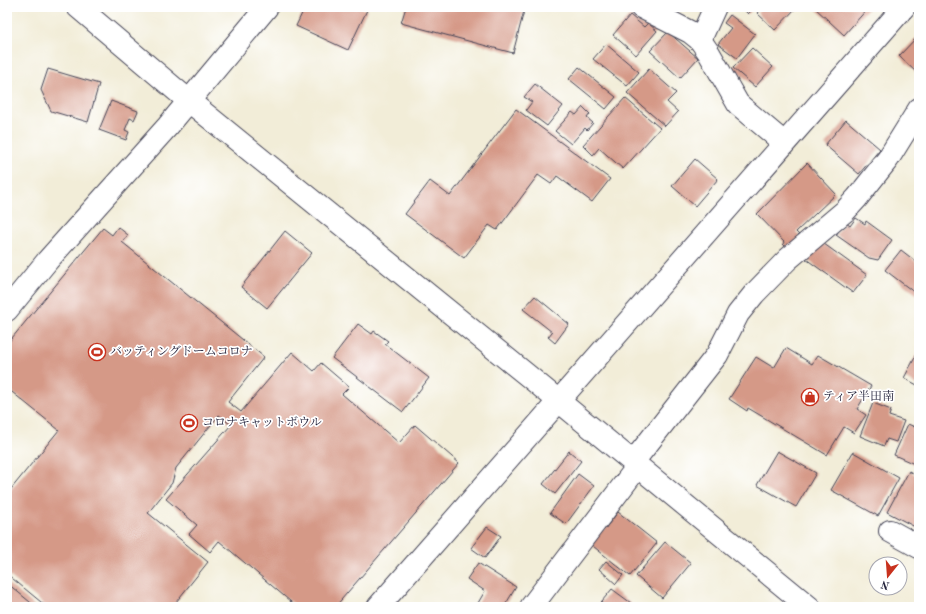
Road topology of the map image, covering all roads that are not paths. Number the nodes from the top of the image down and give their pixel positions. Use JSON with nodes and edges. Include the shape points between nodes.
{"nodes":[{"id":1,"x":78,"y":7,"type":"edge"},
{"id":2,"x":267,"y":7,"type":"edge"},
{"id":3,"x":640,"y":7,"type":"edge"},
{"id":4,"x":715,"y":7,"type":"edge"},
{"id":5,"x":904,"y":7,"type":"edge"},
{"id":6,"x":700,"y":40,"type":"junction"},
{"id":7,"x":189,"y":101,"type":"junction"},
{"id":8,"x":919,"y":108,"type":"edge"},
{"id":9,"x":784,"y":143,"type":"junction"},
{"id":10,"x":7,"y":310,"type":"edge"},
{"id":11,"x":558,"y":401,"type":"junction"},
{"id":12,"x":636,"y":464,"type":"junction"},
{"id":13,"x":890,"y":531,"type":"dead end"},
{"id":14,"x":919,"y":548,"type":"edge"},
{"id":15,"x":378,"y":607,"type":"edge"},
{"id":16,"x":531,"y":607,"type":"edge"},
{"id":17,"x":809,"y":607,"type":"edge"}],
"edges":[{"from":1,"to":7,"type":"street"},
{"from":2,"to":7,"type":"street"},
{"from":3,"to":6,"type":"street","via":[[690,32]]},
{"from":4,"to":6,"type":"street"},
{"from":5,"to":9,"type":"street"},
{"from":6,"to":9,"type":"street","via":[[738,104]]},
{"from":7,"to":10,"type":"street"},
{"from":7,"to":11,"type":"street"},
{"from":8,"to":12,"type":"street","via":[[888,159],[857,198],[788,259],[738,314],[717,355]]},
{"from":9,"to":11,"type":"street"},
{"from":11,"to":12,"type":"street"},
{"from":11,"to":15,"type":"street"},
{"from":12,"to":16,"type":"street"},
{"from":12,"to":17,"type":"street"},
{"from":13,"to":14,"type":"street"}]}
